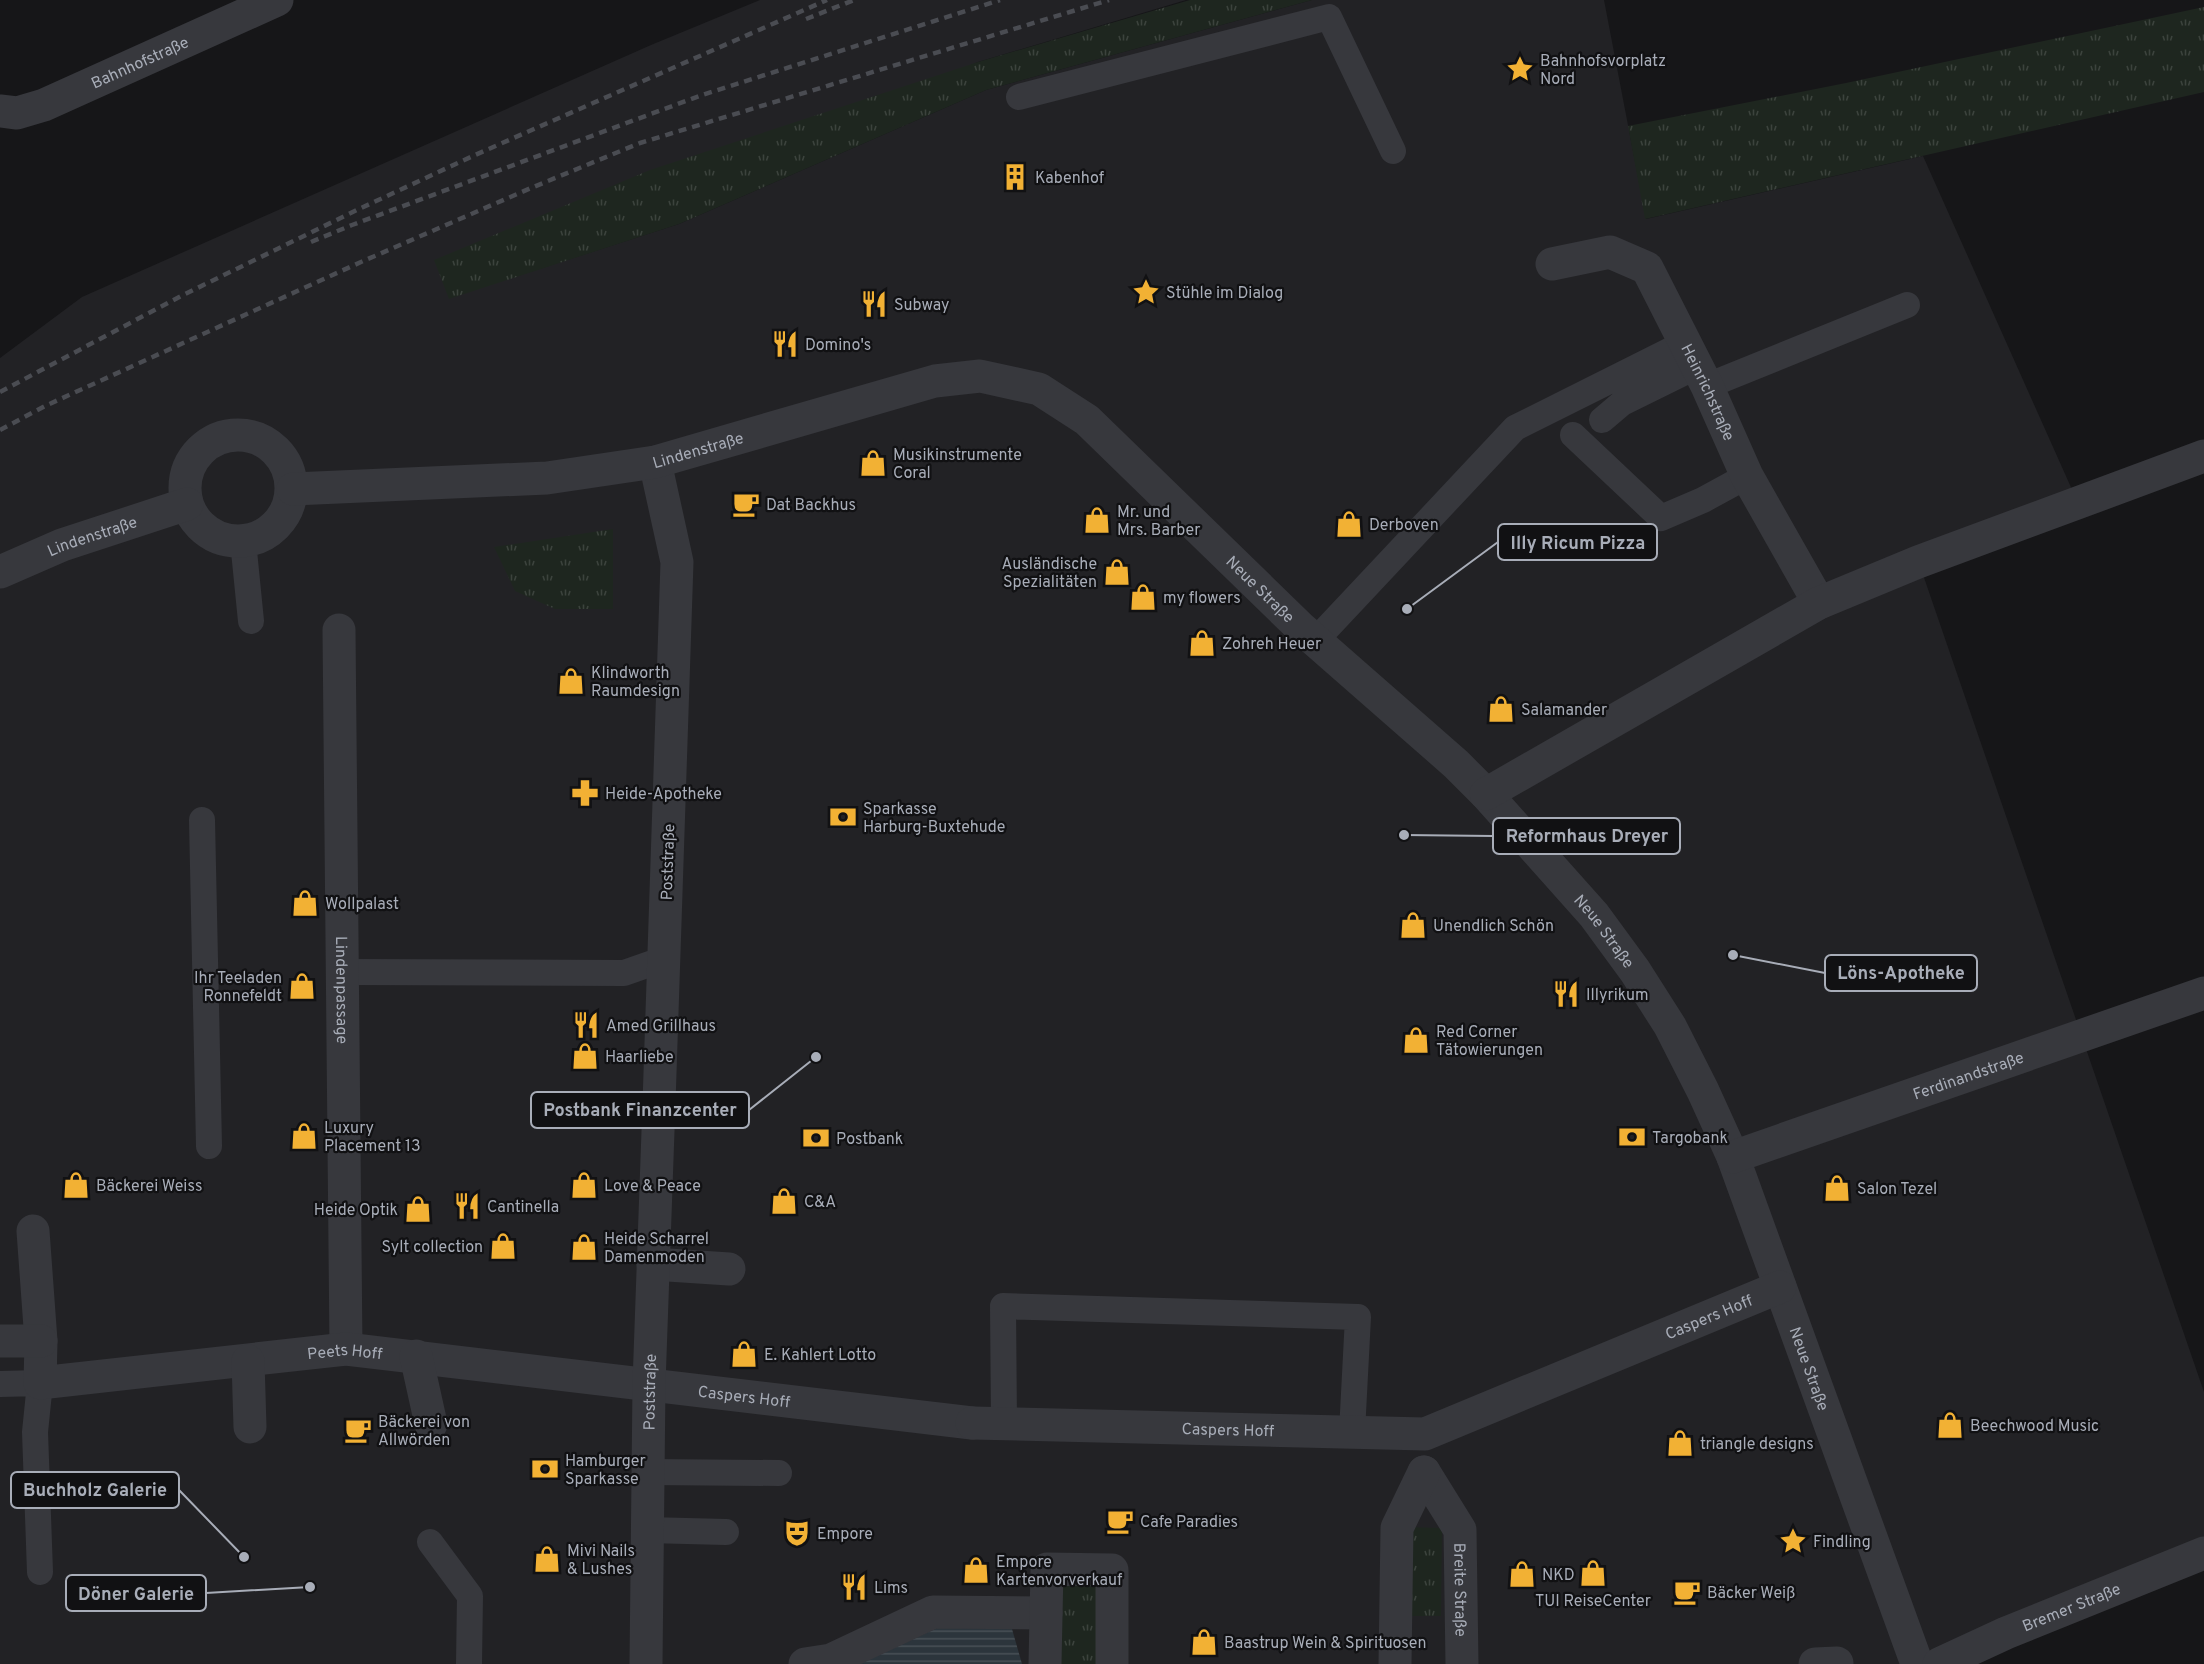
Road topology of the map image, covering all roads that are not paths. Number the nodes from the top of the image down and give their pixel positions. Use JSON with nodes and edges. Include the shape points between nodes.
{"nodes":[{"id":1,"x":277,"y":0,"type":"edge"},
{"id":2,"x":1018,"y":97,"type":"dead end"},
{"id":3,"x":0,"y":111,"type":"edge"},
{"id":4,"x":1393,"y":151,"type":"dead end"},
{"id":5,"x":1552,"y":264,"type":"dead end"},
{"id":6,"x":1907,"y":305,"type":"dead end"},
{"id":7,"x":1697,"y":365,"type":"junction"},
{"id":8,"x":1087,"y":420,"type":"joint"},
{"id":9,"x":1602,"y":420,"type":"dead end"},
{"id":10,"x":1573,"y":435,"type":"dead end"},
{"id":11,"x":2204,"y":456,"type":"edge"},
{"id":12,"x":655,"y":462,"type":"junction"},
{"id":13,"x":1747,"y":476,"type":"junction"},
{"id":14,"x":293,"y":489,"type":"junction"},
{"id":15,"x":187,"y":504,"type":"junction"},
{"id":16,"x":243,"y":542,"type":"junction"},
{"id":17,"x":0,"y":572,"type":"edge"},
{"id":18,"x":1819,"y":603,"type":"junction"},
{"id":19,"x":251,"y":621,"type":"dead end"},
{"id":20,"x":339,"y":630,"type":"dead end"},
{"id":21,"x":1315,"y":641,"type":"junction"},
{"id":22,"x":1486,"y":794,"type":"junction"},
{"id":23,"x":202,"y":820,"type":"dead end"},
{"id":24,"x":664,"y":959,"type":"junction"},
{"id":25,"x":343,"y":972,"type":"junction"},
{"id":26,"x":2204,"y":993,"type":"edge"},
{"id":27,"x":208,"y":1146,"type":"dead end"},
{"id":28,"x":1733,"y":1157,"type":"junction"},
{"id":29,"x":33,"y":1231,"type":"dead end"},
{"id":30,"x":653,"y":1264,"type":"junction"},
{"id":31,"x":729,"y":1269,"type":"dead end"},
{"id":32,"x":1780,"y":1287,"type":"junction"},
{"id":33,"x":0,"y":1341,"type":"edge"},
{"id":34,"x":41,"y":1341,"type":"junction"},
{"id":35,"x":346,"y":1349,"type":"junction"},
{"id":36,"x":416,"y":1356,"type":"junction"},
{"id":37,"x":248,"y":1361,"type":"junction"},
{"id":38,"x":40,"y":1383,"type":"junction"},
{"id":39,"x":0,"y":1384,"type":"edge"},
{"id":40,"x":649,"y":1384,"type":"junction"},
{"id":41,"x":430,"y":1424,"type":"dead end"},
{"id":42,"x":1004,"y":1424,"type":"junction"},
{"id":43,"x":250,"y":1427,"type":"dead end"},
{"id":44,"x":1352,"y":1432,"type":"junction"},
{"id":45,"x":648,"y":1472,"type":"junction"},
{"id":46,"x":779,"y":1473,"type":"dead end"},
{"id":47,"x":647,"y":1530,"type":"junction"},
{"id":48,"x":726,"y":1532,"type":"dead end"},
{"id":49,"x":430,"y":1542,"type":"dead end"},
{"id":50,"x":2204,"y":1553,"type":"edge"},
{"id":51,"x":40,"y":1572,"type":"dead end"},
{"id":52,"x":1046,"y":1613,"type":"junction"},
{"id":53,"x":646,"y":1652,"type":"edge"},
{"id":54,"x":469,"y":1664,"type":"edge"},
{"id":55,"x":673,"y":1664,"type":"edge"},
{"id":56,"x":805,"y":1664,"type":"edge"},
{"id":57,"x":1045,"y":1664,"type":"edge"},
{"id":58,"x":1112,"y":1664,"type":"edge"},
{"id":59,"x":1395,"y":1664,"type":"edge"},
{"id":60,"x":1462,"y":1664,"type":"edge"},
{"id":61,"x":1917,"y":1664,"type":"edge"},
{"id":62,"x":1939,"y":1664,"type":"edge"}],
"edges":[{"from":1,"to":3,"type":"street","name":"Bahnhofstraße","via":[[44,105],[17,113]]},
{"from":2,"to":4,"type":"lane","via":[[1329,17]]},
{"from":5,"to":7,"type":"street","name":"Heinrichstraße","via":[[1610,252],[1647,268]]},
{"from":6,"to":7,"type":"lane"},
{"from":7,"to":9,"type":"lane","via":[[1622,402]]},
{"from":7,"to":13,"type":"street","name":"Heinrichstraße"},
{"from":7,"to":21,"type":"lane","via":[[1515,428]]},
{"from":8,"to":12,"type":"street","name":"Lindenstraße","via":[[1039,389],[980,376],[935,381]]},
{"from":8,"to":21,"type":"street","name":"Neue Straße"},
{"from":10,"to":13,"type":"lane","via":[[1662,518]]},
{"from":11,"to":18,"type":"street"},
{"from":12,"to":14,"type":"street","name":"Lindenstraße","via":[[547,478]]},
{"from":12,"to":24,"type":"street","name":"Poststraße","via":[[677,562]]},
{"from":13,"to":18,"type":"street","name":"Heinrichstraße"},
{"from":14,"to":15,"type":"street","via":[[286,461],[266,441],[238,434],[214,440],[195,456],[185,479]]},
{"from":14,"to":16,"type":"street","via":[[286,514],[268,533]]},
{"from":15,"to":16,"type":"street","via":[[199,525],[219,538]]},
{"from":15,"to":17,"type":"street","name":"Lindenstraße","via":[[62,545]]},
{"from":16,"to":19,"type":"lane"},
{"from":18,"to":22,"type":"street"},
{"from":20,"to":25,"type":"street","name":"Lindenpassage"},
{"from":21,"to":22,"type":"street","name":"Neue Straße"},
{"from":22,"to":28,"type":"street","name":"Neue Straße","via":[[1594,915],[1635,971],[1670,1026]]},
{"from":23,"to":27,"type":"lane"},
{"from":24,"to":25,"type":"lane","via":[[624,973]]},
{"from":24,"to":30,"type":"street","name":"Poststraße"},
{"from":25,"to":35,"type":"street","name":"Lindenpassage"},
{"from":26,"to":28,"type":"street","name":"Ferdinandstraße"},
{"from":28,"to":32,"type":"street","name":"Neue Straße"},
{"from":29,"to":34,"type":"street"},
{"from":30,"to":31,"type":"street"},
{"from":30,"to":40,"type":"street","name":"Poststraße"},
{"from":32,"to":44,"type":"street","name":"Caspers Hoff","via":[[1425,1434]]},
{"from":32,"to":61,"type":"street","name":"Neue Straße"},
{"from":33,"to":34,"type":"street"},
{"from":34,"to":38,"type":"street"},
{"from":35,"to":36,"type":"street","name":"Peets Hoff"},
{"from":35,"to":37,"type":"street","name":"Peets Hoff"},
{"from":36,"to":40,"type":"street","name":"Peets Hoff"},
{"from":36,"to":41,"type":"street"},
{"from":37,"to":38,"type":"street","name":"Peets Hoff"},
{"from":37,"to":43,"type":"street"},
{"from":38,"to":39,"type":"lane","name":"Peets Hoff"},
{"from":38,"to":51,"type":"lane","via":[[35,1432]]},
{"from":40,"to":42,"type":"street","name":"Caspers Hoff"},
{"from":40,"to":45,"type":"street","name":"Poststraße"},
{"from":42,"to":44,"type":"street","name":"Caspers Hoff"},
{"from":42,"to":44,"type":"lane","via":[[1003,1306],[1358,1317]]},
{"from":45,"to":46,"type":"lane"},
{"from":45,"to":47,"type":"street","name":"Poststraße"},
{"from":47,"to":48,"type":"lane"},
{"from":47,"to":53,"type":"street","name":"Poststraße"},
{"from":49,"to":54,"type":"lane","via":[[470,1596]]},
{"from":50,"to":62,"type":"street","name":"Bremer Straße"},
{"from":52,"to":56,"type":"street","via":[[933,1612],[831,1660]]},
{"from":52,"to":57,"type":"street"},
{"from":52,"to":58,"type":"street","via":[[1047,1569],[1112,1570]]},
{"from":53,"to":55,"type":"street"},
{"from":59,"to":60,"type":"street","name":"Breite Straße","via":[[1397,1528],[1424,1472],[1460,1530]]}]}
